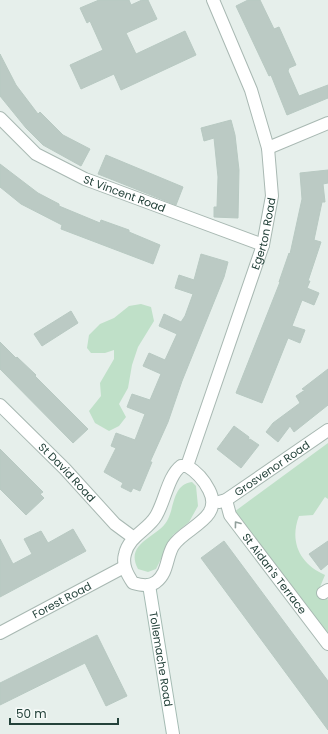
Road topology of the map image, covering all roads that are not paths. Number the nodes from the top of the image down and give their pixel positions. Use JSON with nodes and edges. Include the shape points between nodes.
{"nodes":[{"id":1,"x":213,"y":0,"type":"edge"},
{"id":2,"x":0,"y":118,"type":"edge"},
{"id":3,"x":328,"y":123,"type":"edge"},
{"id":4,"x":268,"y":148,"type":"junction"},
{"id":5,"x":263,"y":245,"type":"junction"},
{"id":6,"x":0,"y":405,"type":"edge"},
{"id":7,"x":328,"y":430,"type":"edge"},
{"id":8,"x":187,"y":466,"type":"junction"},
{"id":9,"x":226,"y":500,"type":"junction"},
{"id":10,"x":214,"y":504,"type":"junction"},
{"id":11,"x":134,"y":538,"type":"junction"},
{"id":12,"x":124,"y":567,"type":"junction"},
{"id":13,"x":149,"y":585,"type":"junction"},
{"id":14,"x":0,"y":633,"type":"edge"},
{"id":15,"x":328,"y":644,"type":"edge"},
{"id":16,"x":173,"y":734,"type":"edge"}],
"edges":[{"from":1,"to":4,"type":"street","name":"Egerton Road","via":[[251,90]]},
{"from":2,"to":5,"type":"street","name":"St Vincent Road","via":[[36,154],[85,179]]},
{"from":3,"to":4,"type":"street"},
{"from":4,"to":5,"type":"street","name":"Egerton Road","via":[[272,196]]},
{"from":5,"to":8,"type":"street","name":"Egerton Road"},
{"from":6,"to":11,"type":"street","name":"St David Road","via":[[65,469],[115,524]]},
{"from":7,"to":9,"type":"street","name":"Grosvenor Road"},
{"from":8,"to":10,"type":"street","via":[[201,477]]},
{"from":8,"to":11,"type":"street","via":[[181,466],[176,470],[155,518]]},
{"from":9,"to":10,"type":"street","name":"Grosvenor Road"},
{"from":15,"to":9,"type":"street","name":"St Aidan's Terrace","one_way":true,"via":[[230,515]]},
{"from":10,"to":13,"type":"street","via":[[210,513],[174,545],[163,575]]},
{"from":11,"to":12,"type":"street","via":[[125,553]]},
{"from":12,"to":13,"type":"street","via":[[133,583]]},
{"from":12,"to":14,"type":"street","name":"Forest Road"},
{"from":13,"to":16,"type":"street","name":"Tollemache Road"}]}
